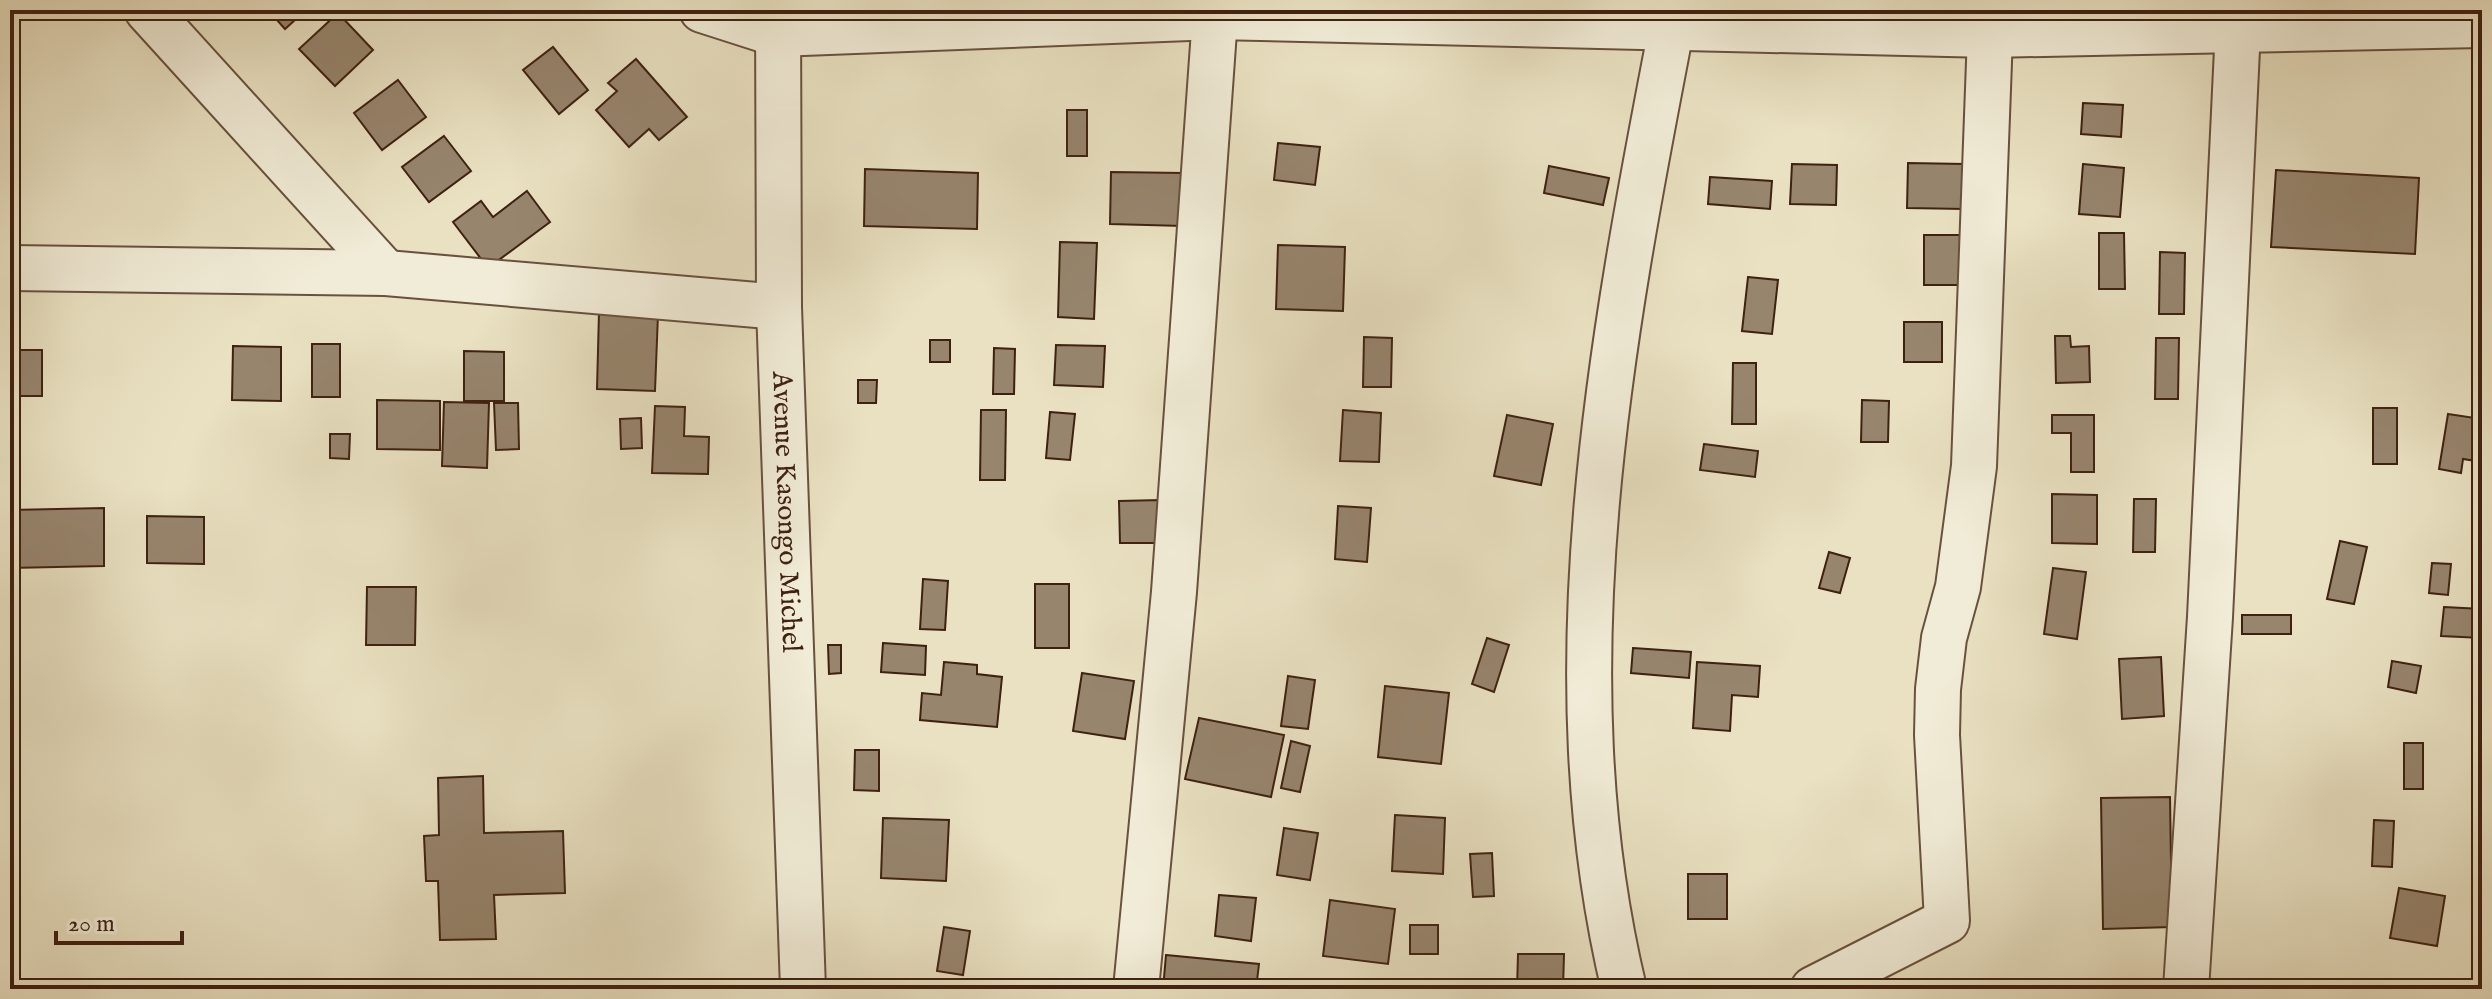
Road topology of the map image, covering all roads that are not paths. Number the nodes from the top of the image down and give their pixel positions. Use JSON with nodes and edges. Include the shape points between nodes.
{"nodes":[{"id":1,"x":147,"y":10,"type":"edge"},
{"id":2,"x":702,"y":10,"type":"edge"},
{"id":3,"x":1215,"y":17,"type":"junction"},
{"id":4,"x":777,"y":22,"type":"edge"},
{"id":5,"x":1672,"y":25,"type":"junction"},
{"id":6,"x":2482,"y":25,"type":"edge"},
{"id":7,"x":2238,"y":28,"type":"junction"},
{"id":8,"x":1990,"y":35,"type":"junction"},
{"id":9,"x":10,"y":268,"type":"edge"},
{"id":10,"x":386,"y":273,"type":"junction"},
{"id":11,"x":779,"y":307,"type":"junction"},
{"id":12,"x":803,"y":989,"type":"edge"},
{"id":13,"x":1136,"y":989,"type":"edge"},
{"id":14,"x":1624,"y":989,"type":"edge"},
{"id":15,"x":1813,"y":989,"type":"edge"},
{"id":16,"x":2186,"y":989,"type":"edge"}],
"edges":[{"from":1,"to":10,"type":"street"},
{"from":2,"to":4,"type":"street"},
{"from":3,"to":4,"type":"street"},
{"from":3,"to":5,"type":"street"},
{"from":3,"to":13,"type":"street","via":[[1174,592]]},
{"from":4,"to":11,"type":"street","name":"Avenue Kasongo Michel"},
{"from":5,"to":8,"type":"street"},
{"from":5,"to":14,"type":"street","via":[[1631,239],[1593,528],[1591,681],[1597,808],[1612,937]]},
{"from":6,"to":7,"type":"street"},
{"from":7,"to":8,"type":"street"},
{"from":7,"to":16,"type":"street"},
{"from":8,"to":15,"type":"street","via":[[1974,466],[1938,689],[1947,921]]},
{"from":9,"to":10,"type":"street"},
{"from":10,"to":11,"type":"street"},
{"from":11,"to":12,"type":"street","name":"Avenue Kasongo Michel"}]}
